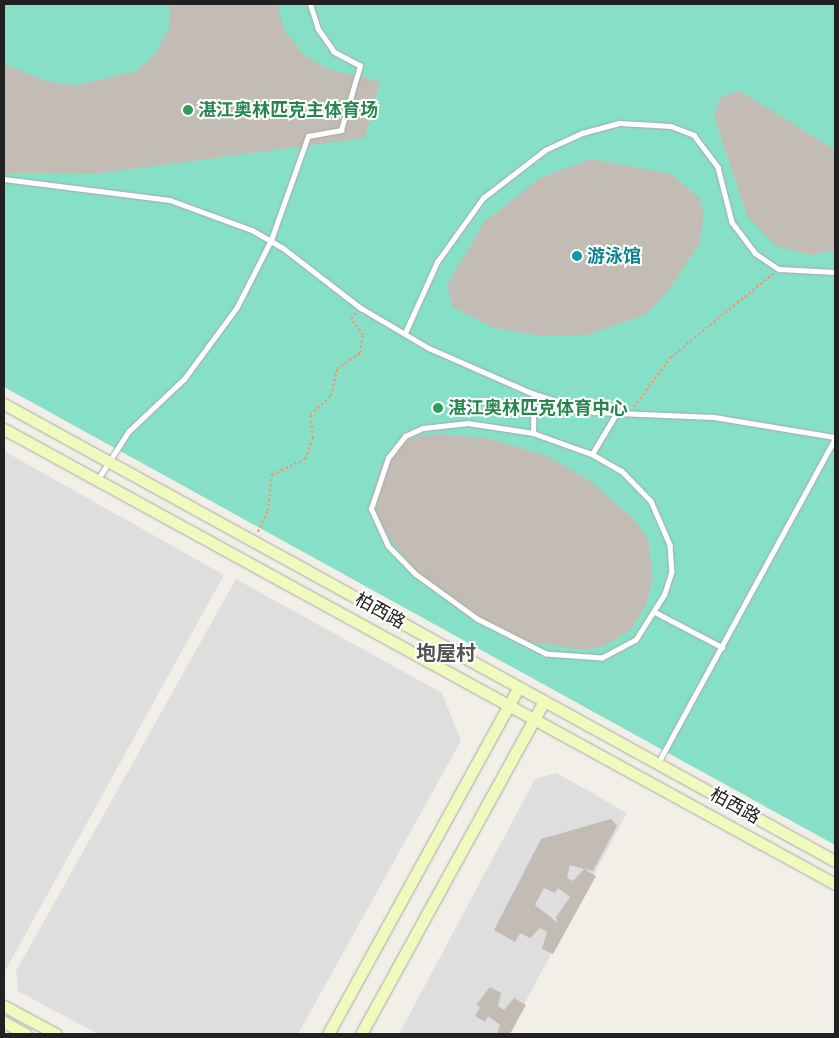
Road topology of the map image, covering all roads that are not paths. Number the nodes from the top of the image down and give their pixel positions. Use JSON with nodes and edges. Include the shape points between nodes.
{"nodes":[{"id":1,"x":310,"y":4,"type":"edge"},
{"id":2,"x":4,"y":179,"type":"edge"},
{"id":3,"x":271,"y":240,"type":"junction"},
{"id":4,"x":835,"y":272,"type":"edge"},
{"id":5,"x":405,"y":333,"type":"junction"},
{"id":6,"x":534,"y":394,"type":"junction"},
{"id":7,"x":4,"y":404,"type":"edge"},
{"id":8,"x":616,"y":414,"type":"junction"},
{"id":9,"x":4,"y":429,"type":"edge"},
{"id":10,"x":533,"y":433,"type":"junction"},
{"id":11,"x":835,"y":438,"type":"edge"},
{"id":12,"x":592,"y":454,"type":"junction"},
{"id":13,"x":108,"y":461,"type":"junction"},
{"id":14,"x":97,"y":480,"type":"junction"},
{"id":15,"x":656,"y":612,"type":"junction"},
{"id":16,"x":722,"y":647,"type":"junction"},
{"id":17,"x":519,"y":688,"type":"junction"},
{"id":18,"x":544,"y":701,"type":"junction"},
{"id":19,"x":509,"y":707,"type":"junction"},
{"id":20,"x":532,"y":720,"type":"junction"},
{"id":21,"x":658,"y":764,"type":"junction"},
{"id":22,"x":835,"y":861,"type":"edge"},
{"id":23,"x":835,"y":884,"type":"edge"},
{"id":24,"x":4,"y":1006,"type":"edge"},
{"id":25,"x":4,"y":1022,"type":"edge"},
{"id":26,"x":26,"y":1034,"type":"edge"},
{"id":27,"x":56,"y":1034,"type":"edge"},
{"id":28,"x":328,"y":1034,"type":"edge"},
{"id":29,"x":361,"y":1034,"type":"edge"}],
"edges":[{"from":1,"to":3,"type":"lane","via":[[318,29],[334,52],[360,66],[341,130],[308,136]]},
{"from":2,"to":3,"type":"lane","via":[[170,200]]},
{"from":3,"to":5,"type":"lane","via":[[361,308]]},
{"from":3,"to":13,"type":"lane","via":[[236,307],[208,349],[128,432]]},
{"from":4,"to":5,"type":"lane","via":[[779,269],[755,253],[732,222],[718,167],[694,135],[671,126],[620,123],[582,133],[545,150],[483,198],[437,262]]},
{"from":5,"to":6,"type":"lane","via":[[466,366]]},
{"from":6,"to":8,"type":"lane"},
{"from":6,"to":10,"type":"lane"},
{"from":7,"to":13,"type":"main road","name":"柏西路"},
{"from":8,"to":11,"type":"lane","via":[[714,417]]},
{"from":8,"to":12,"type":"lane"},
{"from":9,"to":14,"type":"main road","name":"柏西路"},
{"from":10,"to":12,"type":"lane"},
{"from":10,"to":15,"type":"lane","via":[[468,423],[423,428],[405,436],[388,458],[370,509],[388,546],[415,574],[477,619],[546,654],[580,660],[602,658],[636,640]]},
{"from":11,"to":16,"type":"lane"},
{"from":12,"to":15,"type":"lane","via":[[636,483],[662,521],[672,572]]},
{"from":13,"to":14,"type":"lane"},
{"from":13,"to":17,"type":"main road","name":"柏西路"},
{"from":14,"to":19,"type":"main road","name":"柏西路"},
{"from":15,"to":16,"type":"lane"},
{"from":16,"to":21,"type":"lane"},
{"from":17,"to":18,"type":"main road","name":"柏西路"},
{"from":17,"to":19,"type":"main road"},
{"from":18,"to":20,"type":"main road"},
{"from":18,"to":21,"type":"main road","name":"柏西路"},
{"from":19,"to":20,"type":"main road","name":"柏西路"},
{"from":19,"to":28,"type":"main road"},
{"from":20,"to":23,"type":"main road","name":"柏西路"},
{"from":20,"to":29,"type":"main road"},
{"from":21,"to":22,"type":"main road","name":"柏西路"},
{"from":24,"to":27,"type":"main road"},
{"from":25,"to":26,"type":"main road"}]}
